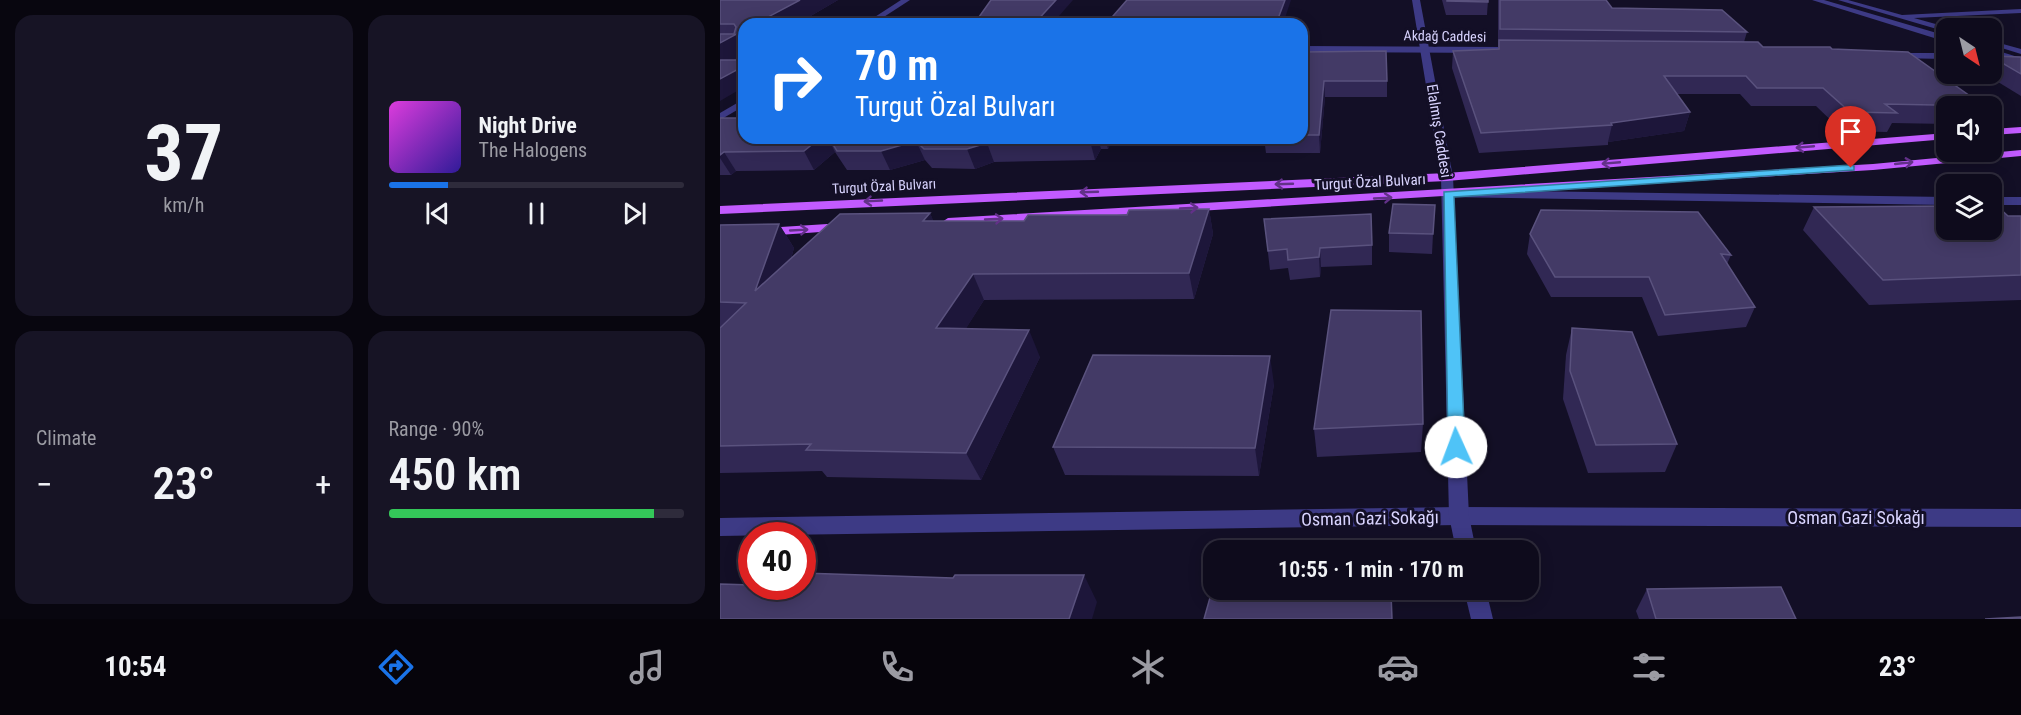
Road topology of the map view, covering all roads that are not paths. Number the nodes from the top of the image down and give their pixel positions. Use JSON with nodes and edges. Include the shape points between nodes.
{"nodes":[{"id":1,"x":906,"y":0,"type":"edge"},
{"id":2,"x":1416,"y":0,"type":"edge"},
{"id":3,"x":1816,"y":0,"type":"edge"},
{"id":4,"x":1841,"y":0,"type":"edge"},
{"id":5,"x":2021,"y":11,"type":"edge"},
{"id":6,"x":1902,"y":17,"type":"junction"},
{"id":7,"x":877,"y":18,"type":"edge"},
{"id":8,"x":1936,"y":27,"type":"edge"},
{"id":9,"x":1936,"y":36,"type":"edge"},
{"id":10,"x":1308,"y":49,"type":"edge"},
{"id":11,"x":1425,"y":49,"type":"junction"},
{"id":12,"x":2002,"y":49,"type":"edge"},
{"id":13,"x":1508,"y":50,"type":"edge"},
{"id":14,"x":2002,"y":54,"type":"edge"},
{"id":15,"x":1888,"y":55,"type":"edge"},
{"id":16,"x":1936,"y":56,"type":"edge"},
{"id":17,"x":2018,"y":57,"type":"edge"},
{"id":18,"x":2002,"y":58,"type":"edge"},
{"id":19,"x":738,"y":106,"type":"edge"},
{"id":20,"x":720,"y":117,"type":"edge"},
{"id":21,"x":2021,"y":130,"type":"edge"},
{"id":22,"x":2002,"y":131,"type":"edge"},
{"id":23,"x":1936,"y":137,"type":"edge"},
{"id":24,"x":2021,"y":153,"type":"edge"},
{"id":25,"x":1447,"y":177,"type":"junction"},
{"id":26,"x":1448,"y":194,"type":"junction"},
{"id":27,"x":1936,"y":201,"type":"edge"},
{"id":28,"x":2002,"y":201,"type":"edge"},
{"id":29,"x":2021,"y":201,"type":"edge"},
{"id":30,"x":720,"y":210,"type":"edge"},
{"id":31,"x":935,"y":222,"type":"edge"},
{"id":32,"x":851,"y":227,"type":"edge"},
{"id":33,"x":756,"y":232,"type":"edge"},
{"id":34,"x":1459,"y":516,"type":"junction"},
{"id":35,"x":2021,"y":518,"type":"edge"},
{"id":36,"x":720,"y":527,"type":"edge"},
{"id":37,"x":1464,"y":540,"type":"edge"},
{"id":38,"x":1477,"y":600,"type":"edge"},
{"id":39,"x":1482,"y":619,"type":"edge"}],
"edges":[{"from":1,"to":7,"type":"street"},
{"from":2,"to":11,"type":"street","name":"Elalmış Caddesi"},
{"from":3,"to":9,"type":"street"},
{"from":4,"to":6,"type":"lane"},
{"from":5,"to":6,"type":"lane"},
{"from":6,"to":8,"type":"lane"},
{"from":10,"to":11,"type":"street","name":"Akdağ Caddesi"},
{"from":11,"to":13,"type":"street","name":"Akdağ Caddesi"},
{"from":11,"to":25,"type":"street","name":"Elalmış Caddesi"},
{"from":12,"to":17,"type":"lane"},
{"from":14,"to":17,"type":"street"},
{"from":15,"to":16,"type":"street"},
{"from":17,"to":18,"type":"street"},
{"from":19,"to":20,"type":"street"},
{"from":21,"to":22,"type":"main road"},
{"from":23,"to":25,"type":"main road","name":"Turgut Özal Bulvarı","one_way":true},
{"from":26,"to":24,"type":"main road","name":"Turgut Özal Bulvarı","one_way":true},
{"from":25,"to":26,"type":"street","name":"Elalmış Caddesi"},
{"from":25,"to":30,"type":"main road","name":"Turgut Özal Bulvarı","one_way":true},
{"from":26,"to":27,"type":"street"},
{"from":31,"to":26,"type":"main road","name":"Turgut Özal Bulvarı","one_way":true},
{"from":26,"to":34,"type":"street","name":"Elalmış Caddesi"},
{"from":28,"to":29,"type":"street"},
{"from":33,"to":32,"type":"main road","one_way":true},
{"from":34,"to":35,"type":"street","name":"Osman Gazi Sokağı"},
{"from":34,"to":36,"type":"street","name":"Osman Gazi Sokağı"},
{"from":34,"to":37,"type":"street","name":"Elalmış Caddesi"},
{"from":38,"to":39,"type":"street"}]}
